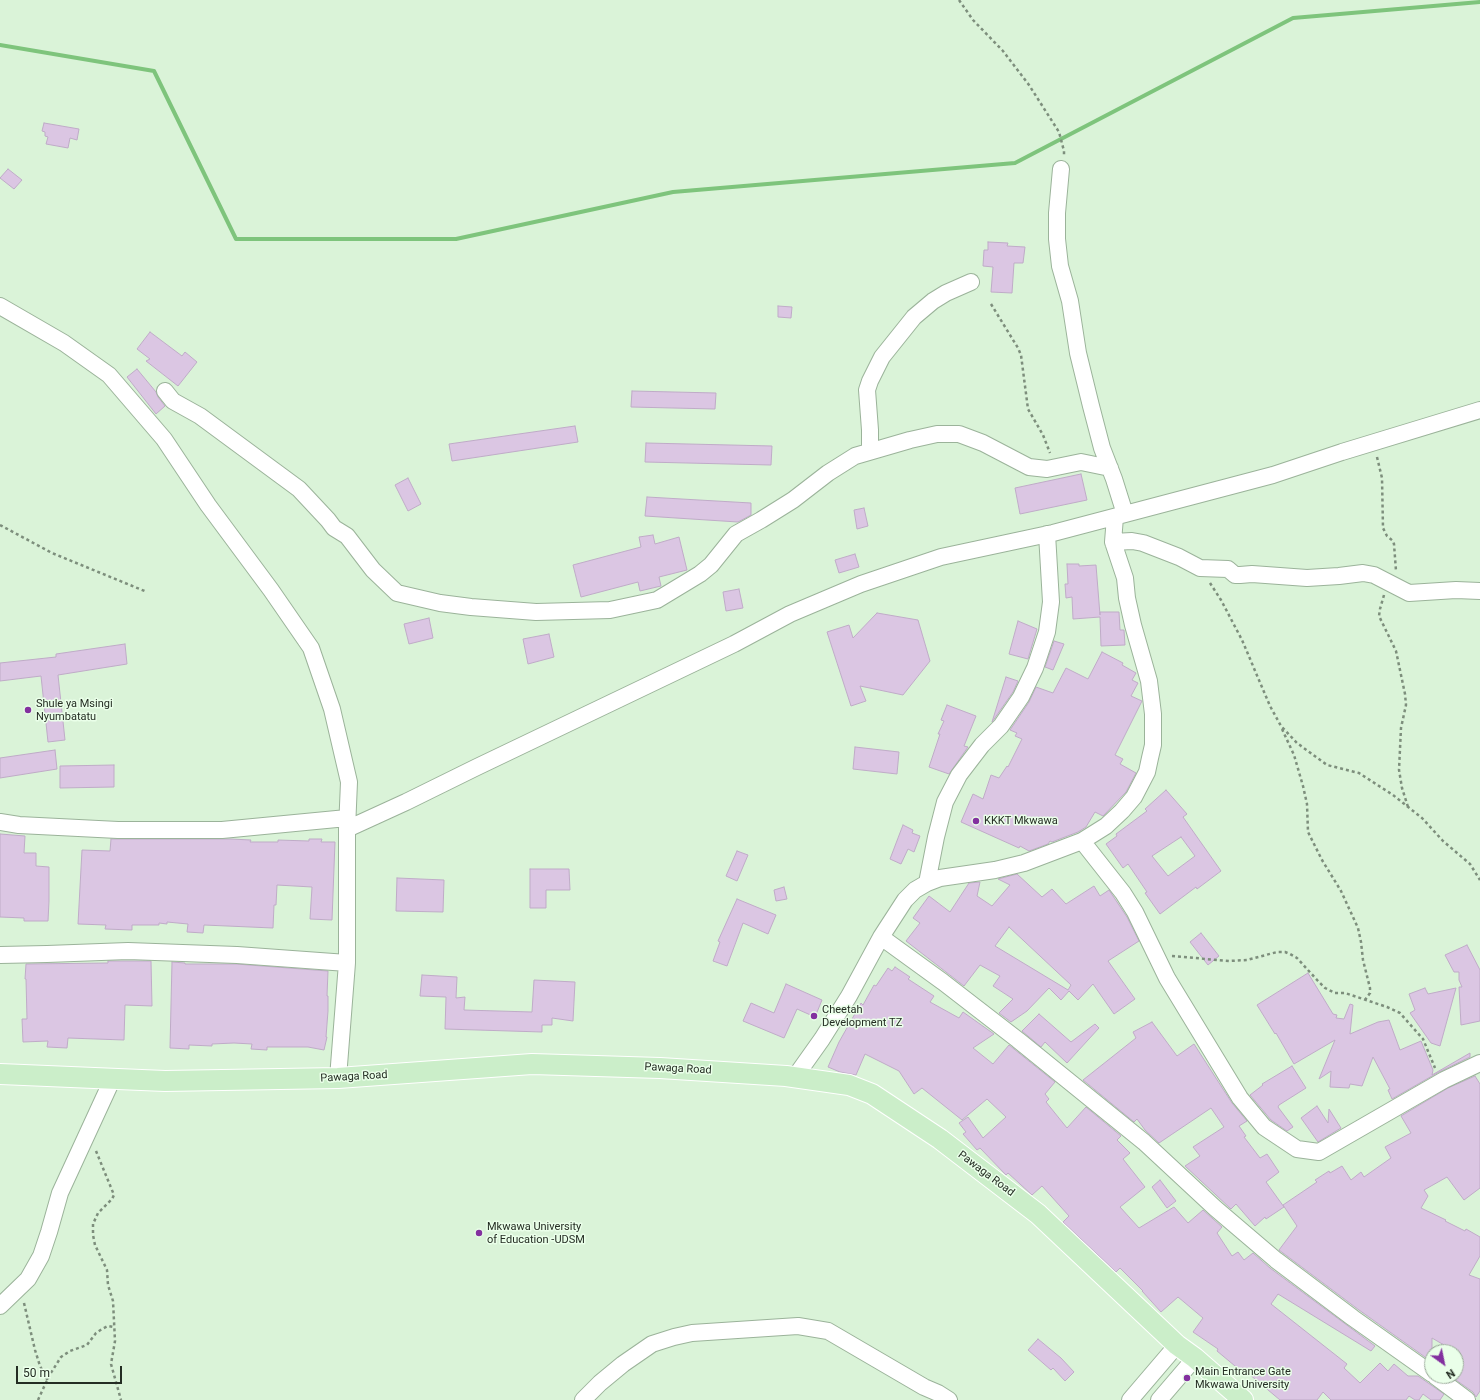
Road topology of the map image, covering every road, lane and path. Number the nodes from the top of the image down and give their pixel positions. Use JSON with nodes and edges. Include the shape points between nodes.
{"nodes":[{"id":1,"x":959,"y":0,"type":"edge"},
{"id":2,"x":1061,"y":169,"type":"joint"},
{"id":3,"x":971,"y":282,"type":"dead end"},
{"id":4,"x":991,"y":304,"type":"dead end"},
{"id":5,"x":0,"y":306,"type":"edge"},
{"id":6,"x":165,"y":392,"type":"dead end"},
{"id":7,"x":1480,"y":410,"type":"edge"},
{"id":8,"x":1373,"y":443,"type":"junction"},
{"id":9,"x":870,"y":451,"type":"junction"},
{"id":10,"x":1056,"y":467,"type":"junction"},
{"id":11,"x":1110,"y":468,"type":"junction"},
{"id":12,"x":1120,"y":516,"type":"junction"},
{"id":13,"x":0,"y":525,"type":"edge"},
{"id":14,"x":1047,"y":534,"type":"junction"},
{"id":15,"x":1113,"y":542,"type":"junction"},
{"id":16,"x":1200,"y":568,"type":"junction"},
{"id":17,"x":1389,"y":583,"type":"junction"},
{"id":18,"x":1480,"y":591,"type":"edge"},
{"id":19,"x":147,"y":592,"type":"dead end"},
{"id":20,"x":1281,"y":726,"type":"junction"},
{"id":21,"x":1408,"y":808,"type":"junction"},
{"id":22,"x":0,"y":822,"type":"edge"},
{"id":23,"x":347,"y":824,"type":"junction"},
{"id":24,"x":1082,"y":841,"type":"junction"},
{"id":25,"x":1480,"y":880,"type":"edge"},
{"id":26,"x":927,"y":883,"type":"junction"},
{"id":27,"x":880,"y":937,"type":"junction"},
{"id":28,"x":0,"y":955,"type":"edge"},
{"id":29,"x":1156,"y":955,"type":"junction"},
{"id":30,"x":347,"y":963,"type":"junction"},
{"id":31,"x":1365,"y":1000,"type":"junction"},
{"id":32,"x":1480,"y":1063,"type":"edge"},
{"id":33,"x":0,"y":1074,"type":"edge"},
{"id":34,"x":795,"y":1077,"type":"junction"},
{"id":35,"x":113,"y":1078,"type":"junction"},
{"id":36,"x":338,"y":1078,"type":"junction"},
{"id":37,"x":1440,"y":1082,"type":"junction"},
{"id":38,"x":90,"y":1127,"type":"junction"},
{"id":39,"x":22,"y":1284,"type":"junction"},
{"id":40,"x":0,"y":1306,"type":"edge"},
{"id":41,"x":114,"y":1327,"type":"junction"},
{"id":42,"x":1177,"y":1344,"type":"junction"},
{"id":43,"x":1195,"y":1358,"type":"junction"},
{"id":44,"x":1424,"y":1368,"type":"edge"},
{"id":45,"x":48,"y":1381,"type":"junction"},
{"id":46,"x":1446,"y":1384,"type":"edge"},
{"id":47,"x":38,"y":1400,"type":"edge"},
{"id":48,"x":122,"y":1400,"type":"edge"},
{"id":49,"x":583,"y":1400,"type":"edge"},
{"id":50,"x":949,"y":1400,"type":"edge"},
{"id":51,"x":1130,"y":1400,"type":"edge"},
{"id":52,"x":1159,"y":1400,"type":"edge"},
{"id":53,"x":1243,"y":1400,"type":"edge"},
{"id":54,"x":1467,"y":1400,"type":"edge"}],
"edges":[{"from":1,"to":2,"type":"path","via":[[972,20],[1003,51],[1052,121],[1062,138],[1064,151]]},
{"from":2,"to":11,"type":"street","via":[[1057,213],[1060,266],[1070,301],[1078,353],[1091,406]]},
{"from":3,"to":9,"type":"street","via":[[946,293],[914,317],[882,357],[868,390]]},
{"from":4,"to":10,"type":"path","via":[[1021,355],[1028,409],[1043,435]]},
{"from":5,"to":23,"type":"street","via":[[64,343],[109,375],[164,439],[311,648],[332,709],[349,782]]},
{"from":6,"to":9,"type":"street","via":[[173,401],[206,420],[299,489],[334,528],[347,536],[373,570],[397,593],[471,608],[536,612],[610,610],[657,600],[700,574],[736,534],[793,500],[855,456]]},
{"from":7,"to":8,"type":"street"},
{"from":8,"to":12,"type":"street","via":[[1273,475]]},
{"from":8,"to":17,"type":"path","via":[[1382,478],[1383,528],[1393,541],[1395,549],[1396,571]]},
{"from":9,"to":10,"type":"street","via":[[937,434],[959,434],[983,443],[1029,467]]},
{"from":10,"to":11,"type":"street","via":[[1081,462]]},
{"from":11,"to":12,"type":"street"},
{"from":12,"to":14,"type":"street"},
{"from":12,"to":15,"type":"street"},
{"from":13,"to":19,"type":"path","via":[[52,553]]},
{"from":14,"to":23,"type":"street","via":[[941,557],[831,596],[406,802]]},
{"from":14,"to":26,"type":"street","via":[[1051,602],[1047,632],[1035,668],[1021,697],[1001,726],[982,745],[955,782],[945,802]]},
{"from":15,"to":16,"type":"street","via":[[1132,541],[1143,544],[1179,556]]},
{"from":15,"to":24,"type":"street","via":[[1125,578],[1133,625],[1149,681],[1153,745],[1147,772],[1134,797],[1106,826]]},
{"from":16,"to":17,"type":"street","via":[[1228,569],[1240,575],[1313,578],[1363,573],[1374,575]]},
{"from":16,"to":20,"type":"path","via":[[1221,600],[1242,640]]},
{"from":17,"to":18,"type":"street","via":[[1409,593]]},
{"from":17,"to":21,"type":"path","via":[[1379,616],[1396,651],[1406,694],[1400,770]]},
{"from":20,"to":21,"type":"path","via":[[1297,743],[1327,765],[1359,773]]},
{"from":20,"to":31,"type":"path","via":[[1304,786],[1308,832],[1341,891],[1358,928],[1370,988]]},
{"from":21,"to":25,"type":"path","via":[[1470,864]]},
{"from":22,"to":23,"type":"street","via":[[118,830],[214,830]]},
{"from":23,"to":30,"type":"street"},
{"from":24,"to":26,"type":"street","via":[[995,870],[940,878]]},
{"from":24,"to":29,"type":"street","via":[[1127,899]]},
{"from":26,"to":27,"type":"street","via":[[905,900]]},
{"from":27,"to":34,"type":"street","via":[[849,996]]},
{"from":27,"to":44,"type":"street","via":[[1018,1040],[1144,1142],[1214,1208],[1276,1260]]},
{"from":28,"to":30,"type":"street","via":[[128,951]]},
{"from":29,"to":31,"type":"path","via":[[1229,961],[1285,952],[1297,958],[1325,988]]},
{"from":29,"to":37,"type":"street","via":[[1167,978],[1240,1098],[1264,1127],[1297,1149],[1319,1152]]},
{"from":30,"to":36,"type":"street"},
{"from":31,"to":37,"type":"path","via":[[1400,1013],[1412,1026],[1423,1039]]},
{"from":32,"to":37,"type":"street"},
{"from":33,"to":35,"type":"main road","name":"Pawaga Road"},
{"from":34,"to":36,"type":"main road","name":"Pawaga Road","via":[[660,1068],[532,1064]]},
{"from":34,"to":42,"type":"main road","name":"Pawaga Road","via":[[849,1085],[872,1094],[940,1140],[1038,1214]]},
{"from":35,"to":36,"type":"main road","name":"Pawaga Road","via":[[165,1081]]},
{"from":35,"to":38,"type":"street"},
{"from":38,"to":39,"type":"street","via":[[60,1193],[41,1256],[28,1279]]},
{"from":38,"to":41,"type":"path","via":[[98,1159],[114,1195],[98,1213],[93,1235],[107,1270],[115,1312]]},
{"from":39,"to":40,"type":"street"},
{"from":39,"to":45,"type":"path","via":[[24,1308],[31,1336],[40,1366]]},
{"from":41,"to":45,"type":"path","via":[[102,1329],[88,1345],[61,1357]]},
{"from":41,"to":48,"type":"path","via":[[115,1341],[111,1364]]},
{"from":42,"to":43,"type":"main road","name":"Pawaga Road"},
{"from":42,"to":51,"type":"street"},
{"from":43,"to":52,"type":"street"},
{"from":43,"to":53,"type":"main road","name":"Pawaga Road"},
{"from":45,"to":47,"type":"path"},
{"from":46,"to":54,"type":"street"},
{"from":49,"to":50,"type":"street","via":[[628,1360],[652,1344],[692,1332],[798,1326],[828,1331]]}]}
